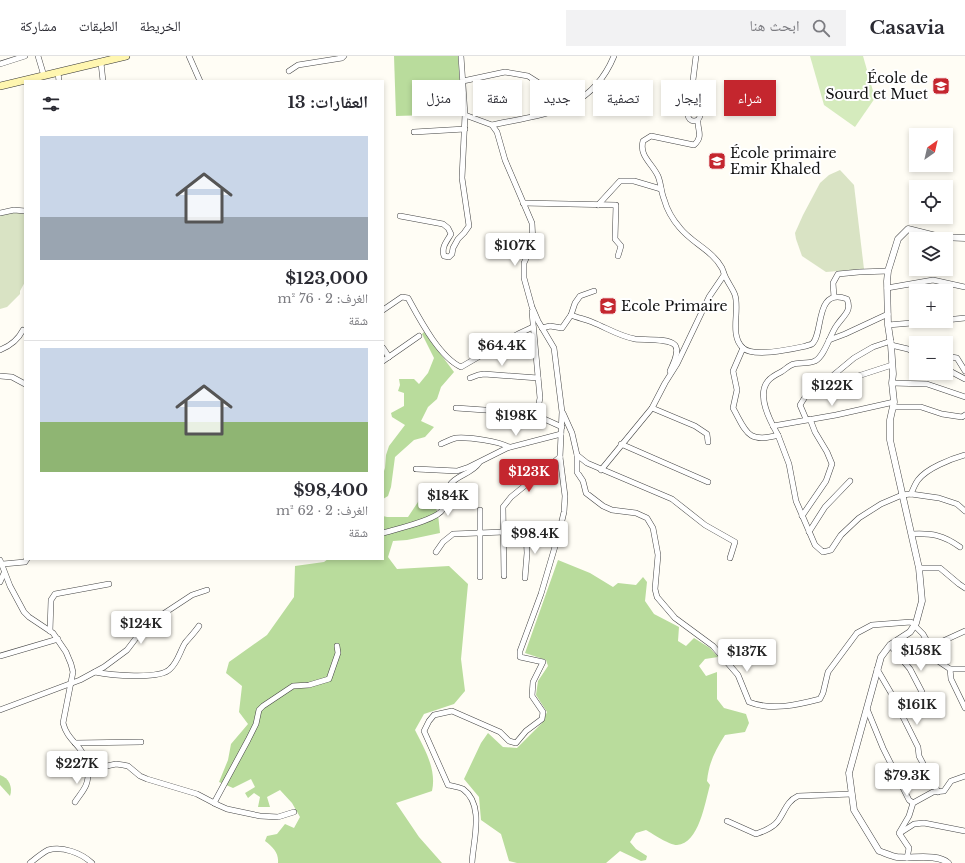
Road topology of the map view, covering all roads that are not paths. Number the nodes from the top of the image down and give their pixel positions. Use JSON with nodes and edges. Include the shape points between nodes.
{"nodes":[{"id":1,"x":25,"y":56,"type":"edge"},
{"id":2,"x":38,"y":56,"type":"edge"},
{"id":3,"x":126,"y":56,"type":"edge"},
{"id":4,"x":189,"y":56,"type":"edge"},
{"id":5,"x":344,"y":56,"type":"edge"},
{"id":6,"x":461,"y":56,"type":"edge"},
{"id":7,"x":614,"y":56,"type":"edge"},
{"id":8,"x":696,"y":56,"type":"edge"},
{"id":9,"x":114,"y":57,"type":"edge"},
{"id":10,"x":101,"y":63,"type":"junction"},
{"id":11,"x":0,"y":64,"type":"edge"},
{"id":12,"x":289,"y":71,"type":"dead end"},
{"id":13,"x":58,"y":73,"type":"junction"},
{"id":14,"x":44,"y":76,"type":"junction"},
{"id":15,"x":26,"y":80,"type":"edge"},
{"id":16,"x":59,"y":80,"type":"edge"},
{"id":17,"x":103,"y":80,"type":"edge"},
{"id":18,"x":200,"y":80,"type":"edge"},
{"id":19,"x":463,"y":80,"type":"edge"},
{"id":20,"x":534,"y":80,"type":"edge"},
{"id":21,"x":693,"y":80,"type":"edge"},
{"id":22,"x":24,"y":81,"type":"edge"},
{"id":23,"x":465,"y":81,"type":"edge"},
{"id":24,"x":0,"y":86,"type":"edge"},
{"id":25,"x":585,"y":95,"type":"edge"},
{"id":26,"x":465,"y":115,"type":"edge"},
{"id":27,"x":465,"y":116,"type":"edge"},
{"id":28,"x":534,"y":116,"type":"edge"},
{"id":29,"x":688,"y":116,"type":"edge"},
{"id":30,"x":700,"y":116,"type":"edge"},
{"id":31,"x":697,"y":122,"type":"junction"},
{"id":32,"x":492,"y":125,"type":"junction"},
{"id":33,"x":465,"y":129,"type":"junction"},
{"id":34,"x":414,"y":132,"type":"dead end"},
{"id":35,"x":661,"y":189,"type":"junction"},
{"id":36,"x":523,"y":204,"type":"junction"},
{"id":37,"x":598,"y":205,"type":"junction"},
{"id":38,"x":24,"y":211,"type":"edge"},
{"id":39,"x":0,"y":213,"type":"edge"},
{"id":40,"x":400,"y":216,"type":"dead end"},
{"id":41,"x":965,"y":238,"type":"edge"},
{"id":42,"x":618,"y":256,"type":"dead end"},
{"id":43,"x":888,"y":271,"type":"junction"},
{"id":44,"x":724,"y":275,"type":"junction"},
{"id":45,"x":965,"y":287,"type":"edge"},
{"id":46,"x":887,"y":288,"type":"junction"},
{"id":47,"x":594,"y":291,"type":"dead end"},
{"id":48,"x":834,"y":297,"type":"junction"},
{"id":49,"x":532,"y":307,"type":"junction"},
{"id":50,"x":384,"y":309,"type":"edge"},
{"id":51,"x":888,"y":314,"type":"junction"},
{"id":52,"x":571,"y":316,"type":"junction"},
{"id":53,"x":965,"y":318,"type":"edge"},
{"id":54,"x":841,"y":319,"type":"junction"},
{"id":55,"x":953,"y":319,"type":"edge"},
{"id":56,"x":909,"y":323,"type":"edge"},
{"id":57,"x":888,"y":325,"type":"junction"},
{"id":58,"x":533,"y":327,"type":"junction"},
{"id":59,"x":542,"y":328,"type":"junction"},
{"id":60,"x":23,"y":330,"type":"dead end"},
{"id":61,"x":845,"y":334,"type":"junction"},
{"id":62,"x":419,"y":336,"type":"dead end"},
{"id":63,"x":829,"y":340,"type":"junction"},
{"id":64,"x":891,"y":343,"type":"junction"},
{"id":65,"x":743,"y":348,"type":"junction"},
{"id":66,"x":384,"y":349,"type":"edge"},
{"id":67,"x":909,"y":349,"type":"edge"},
{"id":68,"x":0,"y":350,"type":"edge"},
{"id":69,"x":390,"y":357,"type":"junction"},
{"id":70,"x":953,"y":357,"type":"edge"},
{"id":71,"x":384,"y":360,"type":"edge"},
{"id":72,"x":892,"y":365,"type":"junction"},
{"id":73,"x":965,"y":371,"type":"edge"},
{"id":74,"x":953,"y":373,"type":"edge"},
{"id":75,"x":0,"y":376,"type":"edge"},
{"id":76,"x":470,"y":378,"type":"dead end"},
{"id":77,"x":538,"y":378,"type":"junction"},
{"id":78,"x":830,"y":378,"type":"dead end"},
{"id":79,"x":965,"y":379,"type":"edge"},
{"id":80,"x":667,"y":380,"type":"junction"},
{"id":81,"x":24,"y":383,"type":"edge"},
{"id":82,"x":892,"y":383,"type":"junction"},
{"id":83,"x":965,"y":398,"type":"edge"},
{"id":84,"x":893,"y":404,"type":"junction"},
{"id":85,"x":456,"y":408,"type":"dead end"},
{"id":86,"x":652,"y":408,"type":"junction"},
{"id":87,"x":562,"y":412,"type":"junction"},
{"id":88,"x":527,"y":413,"type":"junction"},
{"id":89,"x":965,"y":415,"type":"edge"},
{"id":90,"x":808,"y":419,"type":"junction"},
{"id":91,"x":773,"y":426,"type":"junction"},
{"id":92,"x":562,"y":427,"type":"junction"},
{"id":93,"x":561,"y":434,"type":"junction"},
{"id":94,"x":778,"y":435,"type":"junction"},
{"id":95,"x":708,"y":442,"type":"dead end"},
{"id":96,"x":441,"y":444,"type":"dead end"},
{"id":97,"x":621,"y":444,"type":"junction"},
{"id":98,"x":510,"y":447,"type":"junction"},
{"id":99,"x":577,"y":455,"type":"junction"},
{"id":100,"x":965,"y":455,"type":"edge"},
{"id":101,"x":560,"y":457,"type":"junction"},
{"id":102,"x":480,"y":462,"type":"junction"},
{"id":103,"x":416,"y":469,"type":"dead end"},
{"id":104,"x":601,"y":470,"type":"junction"},
{"id":105,"x":850,"y":481,"type":"dead end"},
{"id":106,"x":708,"y":482,"type":"dead end"},
{"id":107,"x":911,"y":494,"type":"junction"},
{"id":108,"x":903,"y":495,"type":"junction"},
{"id":109,"x":480,"y":510,"type":"dead end"},
{"id":110,"x":965,"y":511,"type":"edge"},
{"id":111,"x":802,"y":516,"type":"junction"},
{"id":112,"x":560,"y":524,"type":"junction"},
{"id":113,"x":526,"y":531,"type":"junction"},
{"id":114,"x":809,"y":532,"type":"junction"},
{"id":115,"x":384,"y":533,"type":"edge"},
{"id":116,"x":504,"y":533,"type":"junction"},
{"id":117,"x":481,"y":534,"type":"junction"},
{"id":118,"x":912,"y":534,"type":"junction"},
{"id":119,"x":960,"y":547,"type":"dead end"},
{"id":120,"x":436,"y":552,"type":"dead end"},
{"id":121,"x":730,"y":558,"type":"dead end"},
{"id":122,"x":26,"y":560,"type":"edge"},
{"id":123,"x":1,"y":562,"type":"edge"},
{"id":124,"x":920,"y":568,"type":"junction"},
{"id":125,"x":4,"y":573,"type":"junction"},
{"id":126,"x":504,"y":576,"type":"dead end"},
{"id":127,"x":480,"y":577,"type":"dead end"},
{"id":128,"x":525,"y":578,"type":"dead end"},
{"id":129,"x":0,"y":582,"type":"edge"},
{"id":130,"x":110,"y":584,"type":"dead end"},
{"id":131,"x":965,"y":588,"type":"edge"},
{"id":132,"x":207,"y":590,"type":"dead end"},
{"id":133,"x":200,"y":626,"type":"dead end"},
{"id":134,"x":915,"y":626,"type":"junction"},
{"id":135,"x":50,"y":631,"type":"junction"},
{"id":136,"x":965,"y":631,"type":"edge"},
{"id":137,"x":58,"y":639,"type":"junction"},
{"id":138,"x":890,"y":645,"type":"junction"},
{"id":139,"x":337,"y":646,"type":"dead end"},
{"id":140,"x":930,"y":647,"type":"junction"},
{"id":141,"x":0,"y":656,"type":"edge"},
{"id":142,"x":877,"y":669,"type":"junction"},
{"id":143,"x":950,"y":669,"type":"junction"},
{"id":144,"x":965,"y":669,"type":"edge"},
{"id":145,"x":95,"y":672,"type":"junction"},
{"id":146,"x":71,"y":683,"type":"junction"},
{"id":147,"x":965,"y":708,"type":"edge"},
{"id":148,"x":867,"y":709,"type":"junction"},
{"id":149,"x":918,"y":709,"type":"dead end"},
{"id":150,"x":0,"y":710,"type":"edge"},
{"id":151,"x":141,"y":742,"type":"dead end"},
{"id":152,"x":75,"y":743,"type":"junction"},
{"id":153,"x":88,"y":770,"type":"junction"},
{"id":154,"x":965,"y":776,"type":"edge"},
{"id":155,"x":938,"y":792,"type":"junction"},
{"id":156,"x":852,"y":794,"type":"junction"},
{"id":157,"x":75,"y":802,"type":"dead end"},
{"id":158,"x":214,"y":803,"type":"junction"},
{"id":159,"x":912,"y":803,"type":"junction"},
{"id":160,"x":294,"y":812,"type":"dead end"},
{"id":161,"x":727,"y":821,"type":"dead end"},
{"id":162,"x":965,"y":830,"type":"edge"},
{"id":163,"x":899,"y":833,"type":"junction"},
{"id":164,"x":907,"y":858,"type":"junction"},
{"id":165,"x":30,"y":863,"type":"edge"},
{"id":166,"x":92,"y":863,"type":"edge"},
{"id":167,"x":472,"y":863,"type":"edge"},
{"id":168,"x":948,"y":863,"type":"edge"}],
"edges":[{"from":1,"to":11,"type":"street"},
{"from":2,"to":14,"type":"street"},
{"from":3,"to":9,"type":"main road"},
{"from":4,"to":18,"type":"street"},
{"from":5,"to":12,"type":"street","via":[[298,64]]},
{"from":6,"to":19,"type":"street"},
{"from":7,"to":25,"type":"street","via":[[608,69]]},
{"from":8,"to":21,"type":"street"},
{"from":9,"to":10,"type":"main road"},
{"from":10,"to":13,"type":"main road"},
{"from":10,"to":17,"type":"street"},
{"from":13,"to":14,"type":"main road"},
{"from":13,"to":16,"type":"street"},
{"from":14,"to":15,"type":"main road"},
{"from":20,"to":23,"type":"street","via":[[528,76],[505,72]]},
{"from":22,"to":24,"type":"main road"},
{"from":26,"to":32,"type":"street"},
{"from":27,"to":33,"type":"street"},
{"from":28,"to":32,"type":"street"},
{"from":29,"to":31,"type":"street","via":[[690,120]]},
{"from":30,"to":31,"type":"street"},
{"from":31,"to":35,"type":"street","via":[[700,136],[694,146],[651,136],[643,141],[644,157],[658,175]]},
{"from":32,"to":36,"type":"street","via":[[497,132]]},
{"from":33,"to":34,"type":"street"},
{"from":33,"to":40,"type":"street","via":[[462,178],[469,226],[458,239],[452,254],[449,257],[444,256],[443,252],[443,247],[451,234],[448,228],[442,224]]},
{"from":35,"to":37,"type":"street","via":[[634,181],[620,181]]},
{"from":35,"to":44,"type":"street","via":[[670,214],[680,229],[714,258]]},
{"from":36,"to":37,"type":"street"},
{"from":36,"to":49,"type":"street","via":[[532,223],[533,243],[523,269]]},
{"from":37,"to":42,"type":"street","via":[[616,205],[615,239],[621,246]]},
{"from":38,"to":39,"type":"street"},
{"from":41,"to":43,"type":"street","via":[[908,229],[898,239]]},
{"from":43,"to":46,"type":"street"},
{"from":43,"to":48,"type":"street","via":[[838,274],[833,284]]},
{"from":44,"to":65,"type":"street","via":[[735,295],[736,330]]},
{"from":44,"to":80,"type":"street","via":[[709,297]]},
{"from":45,"to":46,"type":"street","via":[[934,280]]},
{"from":46,"to":51,"type":"street"},
{"from":47,"to":52,"type":"street","via":[[580,296]]},
{"from":48,"to":54,"type":"street","via":[[847,299],[849,305],[849,310]]},
{"from":48,"to":65,"type":"street","via":[[825,305],[812,344],[762,353]]},
{"from":49,"to":58,"type":"street"},
{"from":49,"to":59,"type":"street"},
{"from":50,"to":58,"type":"street","via":[[402,297],[408,298],[431,337],[447,356],[461,367]]},
{"from":51,"to":57,"type":"street"},
{"from":51,"to":61,"type":"street"},
{"from":52,"to":59,"type":"street","via":[[562,328]]},
{"from":52,"to":80,"type":"street","via":[[635,338],[673,343],[677,353]]},
{"from":53,"to":55,"type":"street"},
{"from":54,"to":61,"type":"street","via":[[840,332]]},
{"from":54,"to":63,"type":"street"},
{"from":56,"to":57,"type":"street"},
{"from":57,"to":64,"type":"street"},
{"from":58,"to":77,"type":"street"},
{"from":59,"to":87,"type":"street","via":[[554,348]]},
{"from":60,"to":68,"type":"street","via":[[14,342]]},
{"from":61,"to":63,"type":"street"},
{"from":62,"to":69,"type":"street"},
{"from":63,"to":91,"type":"street","via":[[815,361],[794,364],[768,381],[764,401]]},
{"from":64,"to":67,"type":"street"},
{"from":64,"to":72,"type":"street"},
{"from":64,"to":78,"type":"street","via":[[866,350]]},
{"from":65,"to":94,"type":"street","via":[[733,371],[737,390],[733,408],[745,432],[765,439]]},
{"from":66,"to":69,"type":"street"},
{"from":69,"to":71,"type":"street"},
{"from":70,"to":73,"type":"street","via":[[957,358]]},
{"from":72,"to":82,"type":"street"},
{"from":72,"to":90,"type":"street","via":[[807,394],[800,405]]},
{"from":74,"to":79,"type":"street"},
{"from":75,"to":81,"type":"street","via":[[12,377]]},
{"from":76,"to":77,"type":"street","via":[[484,374]]},
{"from":77,"to":88,"type":"street","via":[[540,404],[538,408]]},
{"from":80,"to":86,"type":"street"},
{"from":82,"to":83,"type":"street","via":[[927,384]]},
{"from":82,"to":84,"type":"street"},
{"from":84,"to":89,"type":"street","via":[[921,407],[942,414],[962,417]]},
{"from":84,"to":90,"type":"street"},
{"from":84,"to":108,"type":"street","via":[[890,440]]},
{"from":85,"to":88,"type":"street"},
{"from":86,"to":95,"type":"street","via":[[695,426],[707,434]]},
{"from":86,"to":97,"type":"street"},
{"from":87,"to":92,"type":"street"},
{"from":87,"to":99,"type":"street","via":[[572,433]]},
{"from":88,"to":92,"type":"street"},
{"from":90,"to":91,"type":"street"},
{"from":90,"to":111,"type":"street","via":[[832,464],[826,481]]},
{"from":91,"to":94,"type":"street"},
{"from":92,"to":93,"type":"street"},
{"from":93,"to":98,"type":"street"},
{"from":93,"to":101,"type":"street"},
{"from":94,"to":111,"type":"street","via":[[790,464],[796,501]]},
{"from":96,"to":98,"type":"street","via":[[460,438],[494,441]]},
{"from":97,"to":104,"type":"street"},
{"from":97,"to":106,"type":"street"},
{"from":98,"to":102,"type":"street"},
{"from":99,"to":104,"type":"street"},
{"from":99,"to":134,"type":"street","via":[[577,472],[586,493],[612,510],[636,513],[647,518],[653,528],[658,555],[657,597],[676,618],[713,646],[738,675],[749,702],[759,706],[795,705],[820,699],[828,672],[857,633],[872,625],[911,622]]},
{"from":100,"to":107,"type":"street","via":[[934,468],[918,480]]},
{"from":101,"to":112,"type":"street","via":[[565,496]]},
{"from":101,"to":116,"type":"street","via":[[506,501],[503,507]]},
{"from":102,"to":103,"type":"street","via":[[457,471]]},
{"from":102,"to":115,"type":"street","via":[[476,468],[452,482],[440,514]]},
{"from":104,"to":121,"type":"street","via":[[672,499],[705,525],[735,542]]},
{"from":105,"to":114,"type":"street","via":[[825,507]]},
{"from":107,"to":108,"type":"street"},
{"from":107,"to":110,"type":"street","via":[[939,498],[957,504]]},
{"from":108,"to":114,"type":"street","via":[[881,504],[860,518],[840,536],[831,550],[823,552]]},
{"from":108,"to":118,"type":"street"},
{"from":109,"to":117,"type":"street"},
{"from":111,"to":114,"type":"street"},
{"from":112,"to":113,"type":"street","via":[[552,529]]},
{"from":112,"to":167,"type":"street","via":[[520,651],[520,657],[543,662],[533,682],[532,696],[543,712],[542,718],[516,743],[509,741],[500,732],[452,711],[434,716],[424,731],[448,785],[463,789],[473,800],[477,822]]},
{"from":113,"to":116,"type":"street"},
{"from":113,"to":128,"type":"street"},
{"from":116,"to":117,"type":"street"},
{"from":116,"to":126,"type":"street"},
{"from":117,"to":120,"type":"street","via":[[453,534]]},
{"from":117,"to":127,"type":"street"},
{"from":118,"to":119,"type":"street","via":[[936,534]]},
{"from":118,"to":124,"type":"street"},
{"from":122,"to":123,"type":"street"},
{"from":123,"to":125,"type":"street"},
{"from":124,"to":131,"type":"street","via":[[940,568]]},
{"from":124,"to":134,"type":"street","via":[[922,602]]},
{"from":125,"to":129,"type":"street"},
{"from":125,"to":135,"type":"street","via":[[24,612]]},
{"from":130,"to":135,"type":"street","via":[[55,594],[50,612]]},
{"from":132,"to":145,"type":"street","via":[[192,595],[162,614],[143,630],[127,650]]},
{"from":133,"to":145,"type":"street","via":[[186,642],[168,672],[130,676]]},
{"from":134,"to":138,"type":"street"},
{"from":134,"to":140,"type":"street"},
{"from":135,"to":137,"type":"street"},
{"from":136,"to":140,"type":"street"},
{"from":137,"to":141,"type":"street"},
{"from":137,"to":146,"type":"street","via":[[71,664]]},
{"from":138,"to":142,"type":"street","via":[[881,657]]},
{"from":138,"to":149,"type":"street","via":[[910,669],[922,692]]},
{"from":139,"to":158,"type":"street","via":[[338,653],[326,680],[293,686],[259,710],[256,724]]},
{"from":140,"to":143,"type":"street","via":[[938,661]]},
{"from":142,"to":148,"type":"street"},
{"from":142,"to":155,"type":"street","via":[[918,747],[919,756]]},
{"from":143,"to":144,"type":"street"},
{"from":143,"to":147,"type":"street","via":[[951,679]]},
{"from":145,"to":146,"type":"street"},
{"from":146,"to":150,"type":"street"},
{"from":146,"to":152,"type":"street","via":[[63,724],[65,731]]},
{"from":148,"to":156,"type":"street","via":[[849,773]]},
{"from":148,"to":159,"type":"street","via":[[883,748]]},
{"from":151,"to":152,"type":"street"},
{"from":152,"to":153,"type":"street","via":[[86,761]]},
{"from":153,"to":157,"type":"street","via":[[86,787]]},
{"from":153,"to":158,"type":"street","via":[[116,764],[128,766],[140,776],[197,794]]},
{"from":154,"to":155,"type":"street","via":[[950,781],[944,791]]},
{"from":155,"to":159,"type":"street"},
{"from":156,"to":161,"type":"street","via":[[792,798],[778,822],[756,834]]},
{"from":156,"to":164,"type":"street","via":[[854,810],[879,851]]},
{"from":158,"to":160,"type":"street","via":[[268,817]]},
{"from":159,"to":163,"type":"street","via":[[910,816]]},
{"from":162,"to":163,"type":"street","via":[[924,823],[914,824]]},
{"from":163,"to":164,"type":"street","via":[[909,848]]},
{"from":164,"to":168,"type":"street","via":[[934,858]]},
{"from":165,"to":166,"type":"street","via":[[47,851],[60,848],[83,855]]}]}
